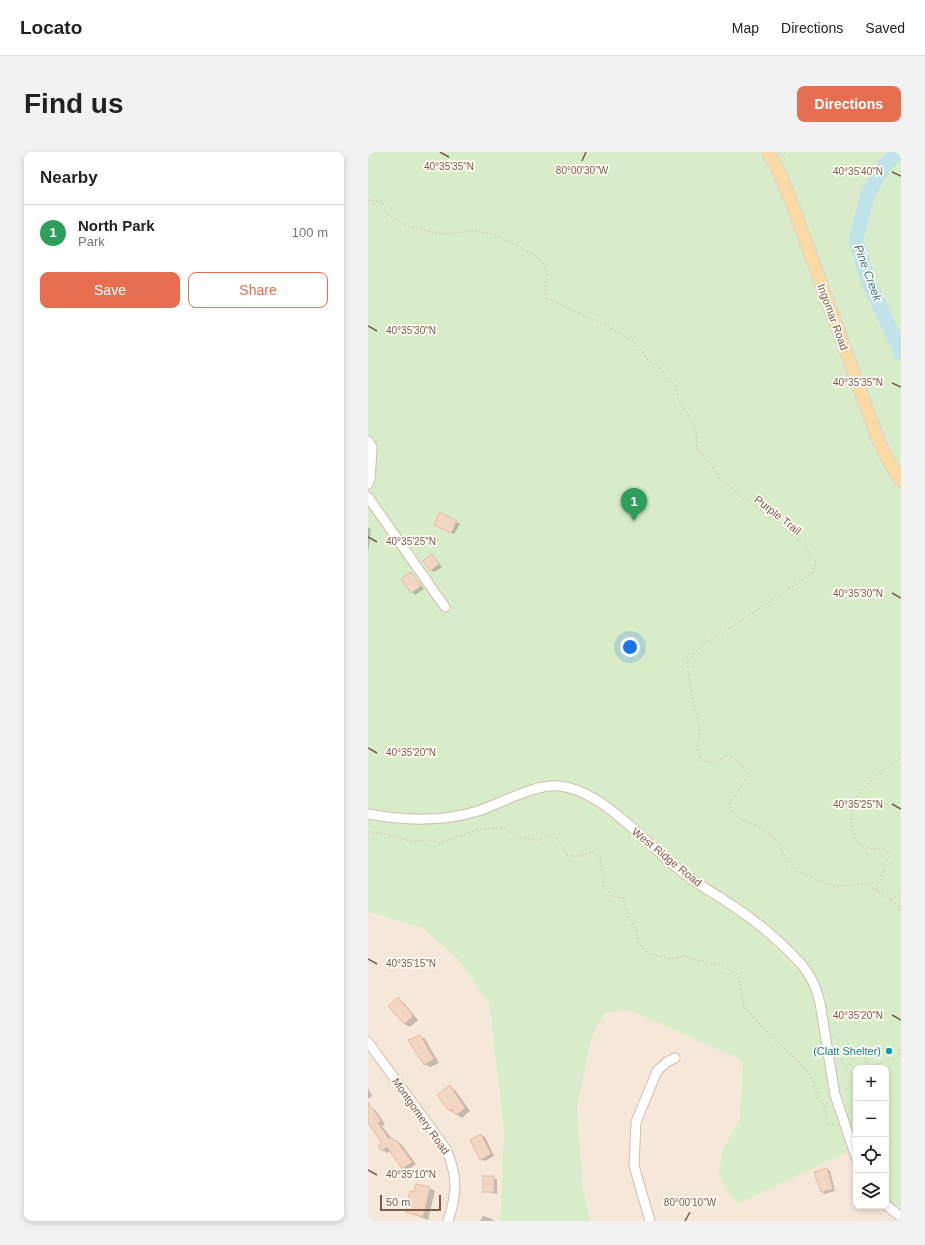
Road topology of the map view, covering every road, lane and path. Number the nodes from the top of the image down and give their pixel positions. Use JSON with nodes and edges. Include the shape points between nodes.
{"nodes":[{"id":1,"x":768,"y":152,"type":"edge"},
{"id":2,"x":786,"y":152,"type":"edge"},
{"id":3,"x":781,"y":160,"type":"dead end"},
{"id":4,"x":368,"y":200,"type":"edge"},
{"id":5,"x":368,"y":441,"type":"edge"},
{"id":6,"x":901,"y":481,"type":"edge"},
{"id":7,"x":368,"y":484,"type":"edge"},
{"id":8,"x":368,"y":497,"type":"edge"},
{"id":9,"x":444,"y":607,"type":"dead end"},
{"id":10,"x":901,"y":758,"type":"edge"},
{"id":11,"x":368,"y":814,"type":"edge"},
{"id":12,"x":368,"y":832,"type":"edge"},
{"id":13,"x":876,"y":891,"type":"junction"},
{"id":14,"x":901,"y":893,"type":"edge"},
{"id":15,"x":891,"y":899,"type":"junction"},
{"id":16,"x":901,"y":913,"type":"edge"},
{"id":17,"x":825,"y":1036,"type":"junction"},
{"id":18,"x":368,"y":1042,"type":"edge"},
{"id":19,"x":901,"y":1049,"type":"edge"},
{"id":20,"x":675,"y":1058,"type":"dead end"},
{"id":21,"x":840,"y":1112,"type":"junction"},
{"id":22,"x":853,"y":1149,"type":"edge"},
{"id":23,"x":889,"y":1207,"type":"edge"},
{"id":24,"x":901,"y":1216,"type":"edge"},
{"id":25,"x":448,"y":1221,"type":"edge"},
{"id":26,"x":650,"y":1221,"type":"edge"}],
"edges":[{"from":1,"to":6,"type":"main road","name":"Ingomar Road","via":[[791,201],[878,439]]},
{"from":2,"to":3,"type":"path"},
{"from":4,"to":13,"type":"path","name":"Purple Trail","via":[[382,202],[387,214],[404,225],[443,234],[475,231],[496,235],[536,256],[544,265],[547,275],[546,298],[606,325],[636,343],[649,361],[659,366],[676,388],[678,399],[696,428],[697,447],[720,478],[797,538],[816,562],[811,574],[722,634],[701,645],[687,661],[690,692],[700,729],[697,750],[702,760],[714,763],[727,755],[738,760],[749,775],[730,803],[732,813],[762,828],[779,843],[782,852],[796,871],[834,886],[866,884]]},
{"from":5,"to":7,"type":"street","via":[[372,450]]},
{"from":8,"to":9,"type":"street"},
{"from":10,"to":13,"type":"path","via":[[873,778],[855,800],[851,821],[858,843],[870,849],[882,848],[890,854]]},
{"from":11,"to":17,"type":"street","name":"West Ridge Road","via":[[424,820],[464,815],[547,787],[567,787],[585,794],[607,807],[681,871],[758,925],[794,958],[808,974],[816,989]]},
{"from":12,"to":21,"type":"path","via":[[413,842],[427,840],[439,843],[480,829],[504,828],[516,837],[537,840],[554,833],[566,855],[576,857],[592,852],[600,858],[604,886],[610,896],[623,898],[637,933],[638,943],[647,953],[659,958],[683,956],[722,966],[738,975],[744,1006],[810,1075],[825,1109],[828,1125],[832,1126]]},
{"from":13,"to":15,"type":"path","name":"Purple Trail"},
{"from":14,"to":15,"type":"path"},
{"from":15,"to":16,"type":"path","name":"Purple Trail","via":[[900,908]]},
{"from":17,"to":19,"type":"path","via":[[832,1035],[838,1040],[841,1061],[846,1068],[852,1064],[858,1053],[863,1053],[867,1066],[873,1066],[897,1057]]},
{"from":17,"to":21,"type":"street","name":"West Ridge Road","via":[[830,1074]]},
{"from":18,"to":25,"type":"street","name":"Montgomery Road","via":[[450,1157],[456,1186]]},
{"from":20,"to":26,"type":"street","via":[[657,1071],[636,1122],[634,1166]]},
{"from":21,"to":22,"type":"street","name":"West Ridge Road"},
{"from":23,"to":24,"type":"street"}]}
